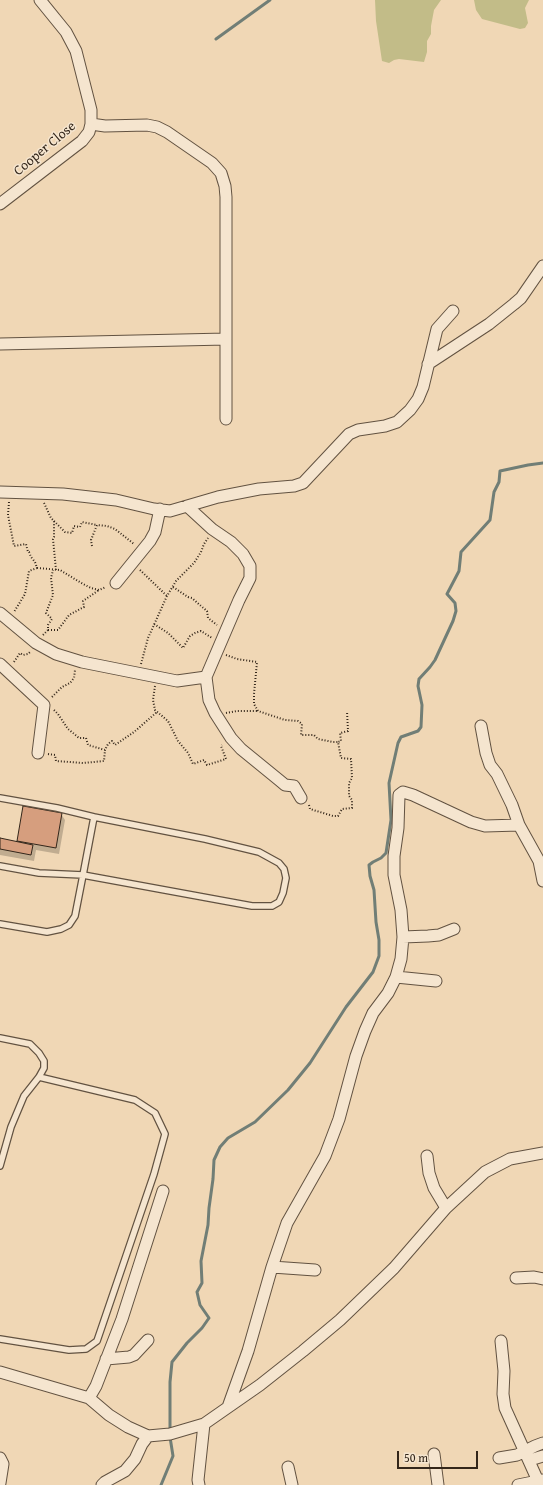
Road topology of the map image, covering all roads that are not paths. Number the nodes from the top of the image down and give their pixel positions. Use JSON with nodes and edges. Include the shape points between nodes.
{"nodes":[{"id":1,"x":40,"y":0,"type":"edge"},
{"id":2,"x":91,"y":124,"type":"junction"},
{"id":3,"x":0,"y":204,"type":"edge"},
{"id":4,"x":543,"y":266,"type":"edge"},
{"id":5,"x":453,"y":311,"type":"dead end"},
{"id":6,"x":226,"y":339,"type":"junction"},
{"id":7,"x":0,"y":344,"type":"edge"},
{"id":8,"x":428,"y":364,"type":"junction"},
{"id":9,"x":226,"y":419,"type":"dead end"},
{"id":10,"x":5,"y":493,"type":"edge"},
{"id":11,"x":187,"y":506,"type":"junction"},
{"id":12,"x":160,"y":509,"type":"junction"},
{"id":13,"x":116,"y":583,"type":"road end"},
{"id":14,"x":4,"y":616,"type":"edge"},
{"id":15,"x":4,"y":667,"type":"edge"},
{"id":16,"x":206,"y":677,"type":"junction"},
{"id":17,"x":482,"y":726,"type":"dead end"},
{"id":18,"x":38,"y":753,"type":"road end"},
{"id":19,"x":0,"y":798,"type":"edge"},
{"id":20,"x":301,"y":798,"type":"road end"},
{"id":21,"x":94,"y":817,"type":"junction"},
{"id":22,"x":519,"y":825,"type":"junction"},
{"id":23,"x":0,"y":866,"type":"edge"},
{"id":24,"x":83,"y":875,"type":"junction"},
{"id":25,"x":543,"y":881,"type":"edge"},
{"id":26,"x":0,"y":924,"type":"edge"},
{"id":27,"x":454,"y":929,"type":"dead end"},
{"id":28,"x":403,"y":937,"type":"junction"},
{"id":29,"x":396,"y":977,"type":"junction"},
{"id":30,"x":436,"y":981,"type":"dead end"},
{"id":31,"x":0,"y":1038,"type":"edge"},
{"id":32,"x":39,"y":1077,"type":"junction"},
{"id":33,"x":543,"y":1153,"type":"edge"},
{"id":34,"x":427,"y":1156,"type":"dead end"},
{"id":35,"x":0,"y":1166,"type":"edge"},
{"id":36,"x":163,"y":1191,"type":"dead end"},
{"id":37,"x":446,"y":1208,"type":"junction"},
{"id":38,"x":272,"y":1267,"type":"junction"},
{"id":39,"x":315,"y":1270,"type":"dead end"},
{"id":40,"x":516,"y":1278,"type":"dead end"},
{"id":41,"x":543,"y":1279,"type":"edge"},
{"id":42,"x":0,"y":1339,"type":"edge"},
{"id":43,"x":148,"y":1340,"type":"dead end"},
{"id":44,"x":501,"y":1341,"type":"dead end"},
{"id":45,"x":106,"y":1359,"type":"junction"},
{"id":46,"x":0,"y":1372,"type":"edge"},
{"id":47,"x":89,"y":1398,"type":"junction"},
{"id":48,"x":228,"y":1407,"type":"junction"},
{"id":49,"x":204,"y":1424,"type":"junction"},
{"id":50,"x":148,"y":1436,"type":"junction"},
{"id":51,"x":543,"y":1443,"type":"edge"},
{"id":52,"x":434,"y":1454,"type":"dead end"},
{"id":53,"x":527,"y":1455,"type":"junction"},
{"id":54,"x":543,"y":1456,"type":"edge"},
{"id":55,"x":0,"y":1458,"type":"edge"},
{"id":56,"x":499,"y":1458,"type":"dead end"},
{"id":57,"x":288,"y":1467,"type":"dead end"},
{"id":58,"x":541,"y":1480,"type":"edge"},
{"id":59,"x":0,"y":1483,"type":"edge"},
{"id":60,"x":102,"y":1485,"type":"edge"},
{"id":61,"x":199,"y":1485,"type":"edge"},
{"id":62,"x":292,"y":1485,"type":"edge"},
{"id":63,"x":438,"y":1485,"type":"edge"},
{"id":64,"x":518,"y":1485,"type":"edge"}],
"edges":[{"from":1,"to":2,"type":"street","name":"Cooper Close","via":[[66,32],[76,52],[92,110]]},
{"from":2,"to":3,"type":"street","name":"Cooper Close","via":[[82,141]]},
{"from":2,"to":6,"type":"street","via":[[157,127],[212,163],[221,172],[226,197]]},
{"from":4,"to":8,"type":"street","via":[[514,304],[489,324]]},
{"from":5,"to":8,"type":"street","via":[[437,329]]},
{"from":6,"to":7,"type":"street"},
{"from":6,"to":9,"type":"street"},
{"from":8,"to":11,"type":"street","via":[[423,387],[410,410],[397,422],[349,434],[303,483],[218,497]]},
{"from":10,"to":12,"type":"street","via":[[63,494],[116,500]]},
{"from":11,"to":12,"type":"street","via":[[170,511]]},
{"from":11,"to":16,"type":"street","via":[[244,554],[250,566],[250,578]]},
{"from":12,"to":13,"type":"street","via":[[155,532],[150,541]]},
{"from":14,"to":16,"type":"street","via":[[36,643],[56,654],[82,662],[177,681]]},
{"from":15,"to":18,"type":"street","via":[[44,705]]},
{"from":16,"to":20,"type":"street","via":[[209,700],[231,738],[285,785],[294,786]]},
{"from":17,"to":22,"type":"street","via":[[490,765],[500,780]]},
{"from":19,"to":21,"type":"lane"},
{"from":21,"to":24,"type":"lane"},
{"from":21,"to":24,"type":"lane","via":[[259,852],[279,863],[286,878],[279,902],[272,906],[252,906]]},
{"from":22,"to":25,"type":"street","via":[[539,861]]},
{"from":22,"to":28,"type":"street","via":[[485,826],[413,795],[401,793],[394,876],[402,910]]},
{"from":23,"to":24,"type":"lane","via":[[39,873]]},
{"from":24,"to":26,"type":"lane","via":[[75,916],[69,925],[47,932]]},
{"from":27,"to":28,"type":"street","via":[[434,936]]},
{"from":28,"to":29,"type":"street"},
{"from":29,"to":30,"type":"street"},
{"from":29,"to":38,"type":"street","via":[[373,1013],[365,1031],[339,1119],[325,1156],[287,1222]]},
{"from":31,"to":32,"type":"lane","via":[[30,1044],[44,1061],[44,1068]]},
{"from":32,"to":35,"type":"lane","via":[[24,1096],[11,1127]]},
{"from":32,"to":42,"type":"lane","via":[[135,1100],[156,1113],[165,1134],[97,1342],[86,1349],[68,1350]]},
{"from":33,"to":37,"type":"street","via":[[510,1159],[485,1172]]},
{"from":34,"to":37,"type":"street","via":[[434,1188]]},
{"from":36,"to":45,"type":"street","via":[[122,1319]]},
{"from":37,"to":48,"type":"street","via":[[394,1268],[340,1320],[260,1385]]},
{"from":38,"to":39,"type":"street"},
{"from":38,"to":48,"type":"street","via":[[248,1351]]},
{"from":40,"to":41,"type":"street"},
{"from":43,"to":45,"type":"street","via":[[134,1355]]},
{"from":44,"to":53,"type":"street","via":[[505,1408]]},
{"from":45,"to":47,"type":"street"},
{"from":46,"to":47,"type":"street"},
{"from":47,"to":50,"type":"street","via":[[109,1415]]},
{"from":48,"to":49,"type":"street"},
{"from":49,"to":50,"type":"street","via":[[170,1434]]},
{"from":49,"to":61,"type":"street"},
{"from":50,"to":60,"type":"street","via":[[125,1471]]},
{"from":51,"to":53,"type":"street"},
{"from":52,"to":63,"type":"street"},
{"from":53,"to":54,"type":"street"},
{"from":53,"to":56,"type":"street"},
{"from":53,"to":58,"type":"street"},
{"from":55,"to":59,"type":"street","via":[[3,1464]]},
{"from":57,"to":62,"type":"street"},
{"from":58,"to":64,"type":"street"}]}
